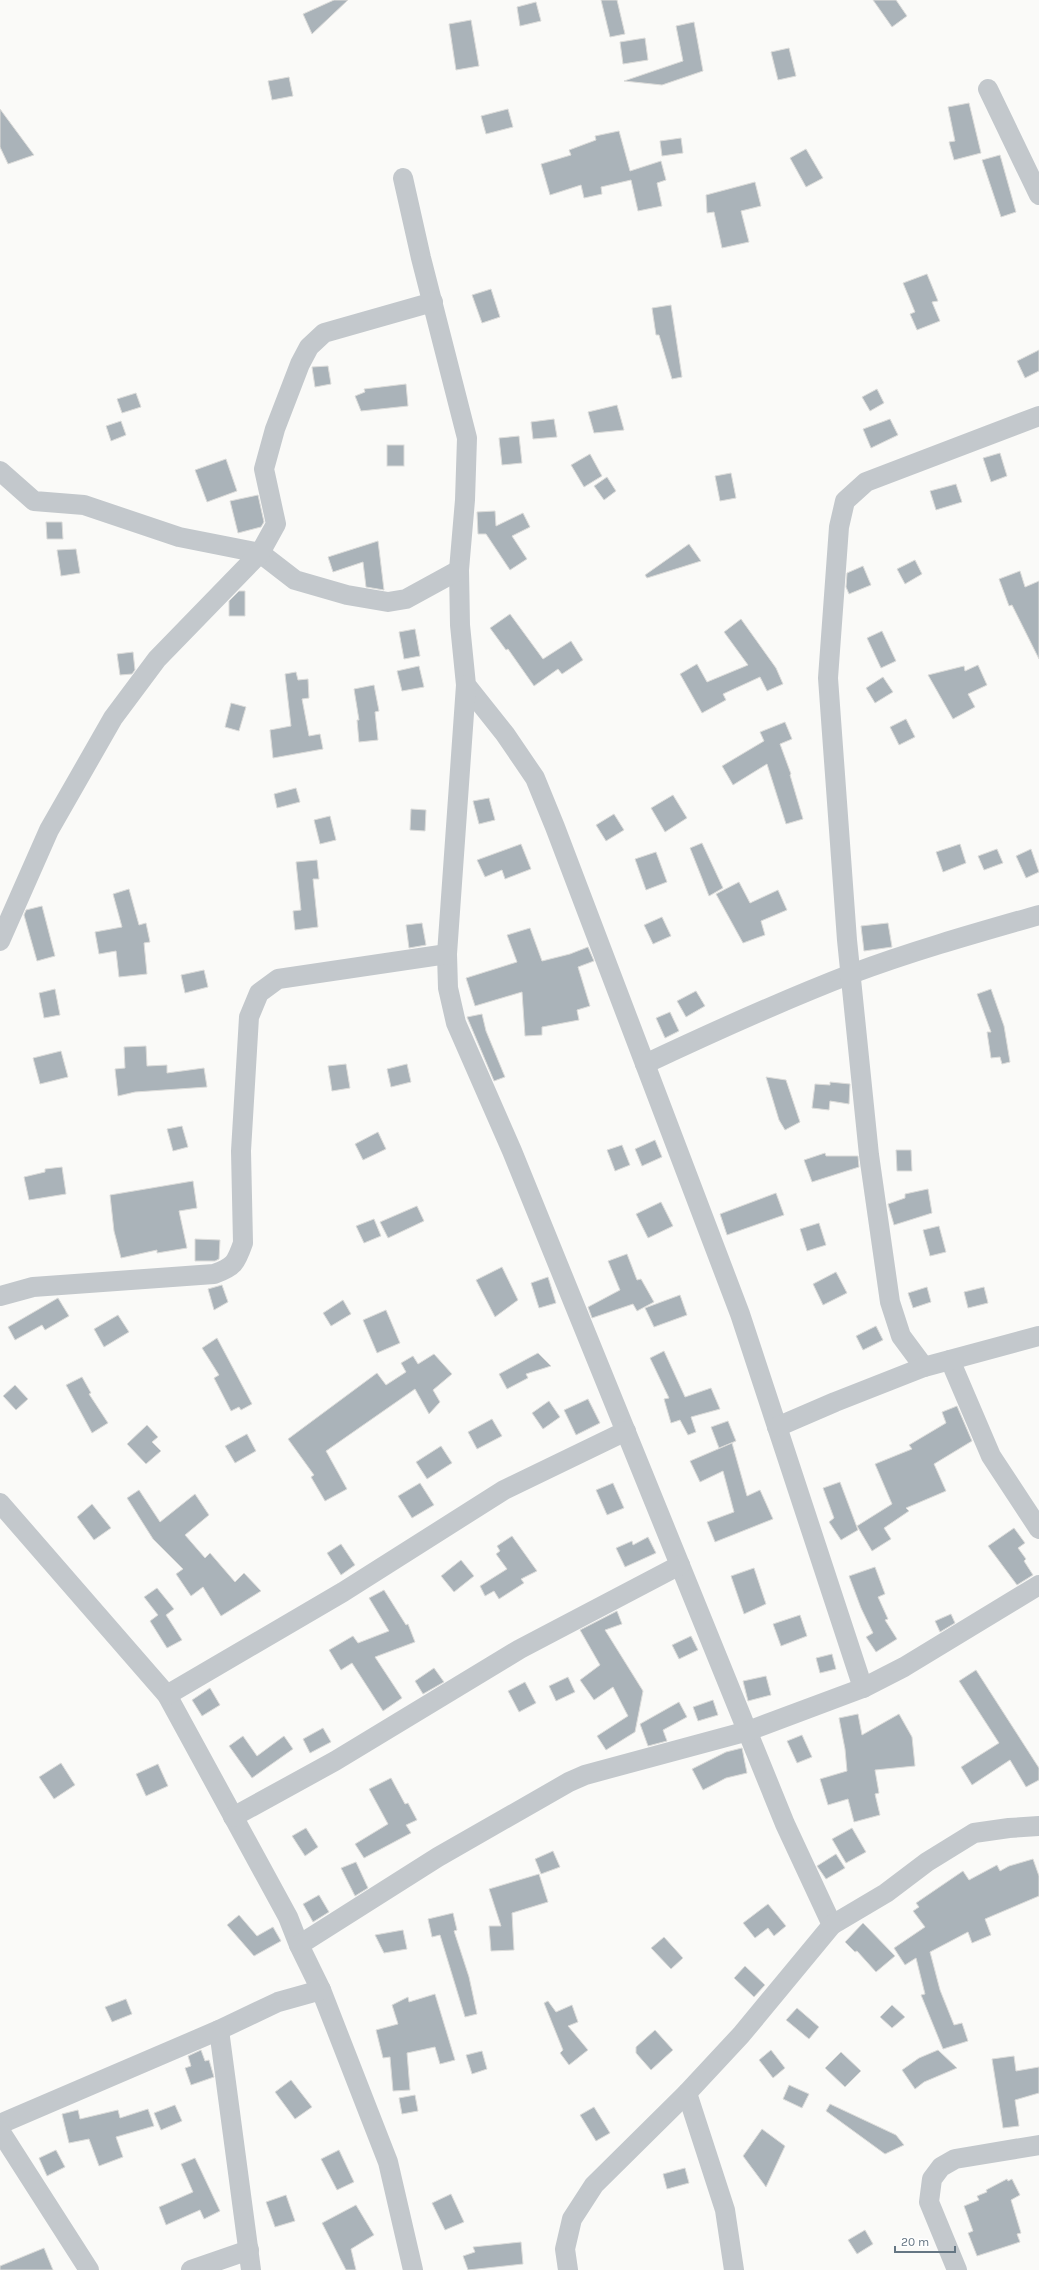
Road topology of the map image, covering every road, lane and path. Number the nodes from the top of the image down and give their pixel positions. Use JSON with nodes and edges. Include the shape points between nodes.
{"nodes":[{"id":1,"x":988,"y":90,"type":"dead end"},
{"id":2,"x":403,"y":178,"type":"dead end"},
{"id":3,"x":1039,"y":195,"type":"edge"},
{"id":4,"x":433,"y":302,"type":"junction"},
{"id":5,"x":1039,"y":416,"type":"edge"},
{"id":6,"x":0,"y":471,"type":"edge"},
{"id":7,"x":260,"y":553,"type":"junction"},
{"id":8,"x":459,"y":570,"type":"junction"},
{"id":9,"x":466,"y":685,"type":"junction"},
{"id":10,"x":1039,"y":915,"type":"edge"},
{"id":11,"x":0,"y":941,"type":"edge"},
{"id":12,"x":447,"y":954,"type":"junction"},
{"id":13,"x":851,"y":974,"type":"junction"},
{"id":14,"x":645,"y":1064,"type":"junction"},
{"id":15,"x":0,"y":1296,"type":"edge"},
{"id":16,"x":1039,"y":1336,"type":"edge"},
{"id":17,"x":950,"y":1360,"type":"junction"},
{"id":18,"x":924,"y":1368,"type":"junction"},
{"id":19,"x":777,"y":1427,"type":"junction"},
{"id":20,"x":626,"y":1431,"type":"junction"},
{"id":21,"x":0,"y":1503,"type":"edge"},
{"id":22,"x":1039,"y":1529,"type":"edge"},
{"id":23,"x":680,"y":1565,"type":"junction"},
{"id":24,"x":1039,"y":1584,"type":"edge"},
{"id":25,"x":863,"y":1688,"type":"junction"},
{"id":26,"x":167,"y":1695,"type":"junction"},
{"id":27,"x":748,"y":1731,"type":"junction"},
{"id":28,"x":233,"y":1817,"type":"junction"},
{"id":29,"x":1039,"y":1826,"type":"edge"},
{"id":30,"x":832,"y":1925,"type":"junction"},
{"id":31,"x":299,"y":1945,"type":"junction"},
{"id":32,"x":321,"y":1990,"type":"junction"},
{"id":33,"x":219,"y":2030,"type":"junction"},
{"id":34,"x":687,"y":2093,"type":"junction"},
{"id":35,"x":0,"y":2124,"type":"edge"},
{"id":36,"x":0,"y":2131,"type":"edge"},
{"id":37,"x":1039,"y":2145,"type":"edge"},
{"id":38,"x":249,"y":2250,"type":"junction"},
{"id":39,"x":89,"y":2270,"type":"edge"},
{"id":40,"x":191,"y":2270,"type":"edge"},
{"id":41,"x":250,"y":2270,"type":"edge"},
{"id":42,"x":413,"y":2270,"type":"edge"},
{"id":43,"x":568,"y":2270,"type":"edge"},
{"id":44,"x":734,"y":2270,"type":"edge"},
{"id":45,"x":956,"y":2270,"type":"edge"}],
"edges":[{"from":1,"to":3,"type":"street"},
{"from":2,"to":4,"type":"street"},
{"from":4,"to":7,"type":"street","via":[[324,333],[309,347],[275,430],[264,469],[276,524]]},
{"from":4,"to":8,"type":"street","via":[[467,438],[466,500]]},
{"from":5,"to":13,"type":"street","via":[[866,482],[845,501],[839,527],[828,678]]},
{"from":6,"to":7,"type":"street","via":[[34,501],[84,505],[179,537]]},
{"from":7,"to":8,"type":"street","via":[[295,580],[347,596],[388,602],[406,599]]},
{"from":7,"to":11,"type":"street","via":[[157,659],[113,718],[49,830]]},
{"from":8,"to":9,"type":"street","via":[[460,625]]},
{"from":9,"to":12,"type":"street"},
{"from":9,"to":14,"type":"street","via":[[505,734],[535,778]]},
{"from":10,"to":13,"type":"street","via":[[932,946]]},
{"from":12,"to":15,"type":"street","via":[[278,979],[259,993],[249,1017],[241,1150],[243,1243],[229,1268],[214,1274],[34,1287]]},
{"from":12,"to":20,"type":"street","via":[[448,988],[456,1023],[512,1151]]},
{"from":13,"to":14,"type":"street","via":[[737,1021]]},
{"from":13,"to":18,"type":"street","via":[[869,1155],[890,1302],[901,1336]]},
{"from":14,"to":19,"type":"street","via":[[740,1314]]},
{"from":16,"to":17,"type":"street"},
{"from":17,"to":18,"type":"street"},
{"from":17,"to":22,"type":"street","via":[[991,1456]]},
{"from":18,"to":19,"type":"street"},
{"from":19,"to":25,"type":"street"},
{"from":20,"to":23,"type":"street"},
{"from":20,"to":26,"type":"street","via":[[504,1490],[343,1592]]},
{"from":21,"to":26,"type":"street"},
{"from":23,"to":27,"type":"street"},
{"from":23,"to":28,"type":"street","via":[[520,1649],[335,1761]]},
{"from":24,"to":25,"type":"street","via":[[904,1667]]},
{"from":25,"to":27,"type":"street"},
{"from":26,"to":28,"type":"street"},
{"from":27,"to":30,"type":"street","via":[[785,1824]]},
{"from":27,"to":31,"type":"street","via":[[585,1775],[569,1782],[438,1858]]},
{"from":28,"to":31,"type":"street","via":[[288,1917]]},
{"from":29,"to":30,"type":"street","via":[[974,1833],[927,1862],[886,1893]]},
{"from":30,"to":34,"type":"street","via":[[741,2035]]},
{"from":31,"to":32,"type":"street"},
{"from":32,"to":33,"type":"street","via":[[278,2002]]},
{"from":32,"to":42,"type":"street","via":[[388,2162]]},
{"from":33,"to":35,"type":"street"},
{"from":33,"to":38,"type":"street"},
{"from":34,"to":43,"type":"street","via":[[594,2185],[572,2218],[565,2249]]},
{"from":34,"to":44,"type":"street","via":[[725,2210]]},
{"from":36,"to":39,"type":"street"},
{"from":37,"to":45,"type":"street","via":[[956,2159],[941,2166],[932,2180],[929,2202]]},
{"from":38,"to":40,"type":"street"},
{"from":38,"to":41,"type":"street"}]}
